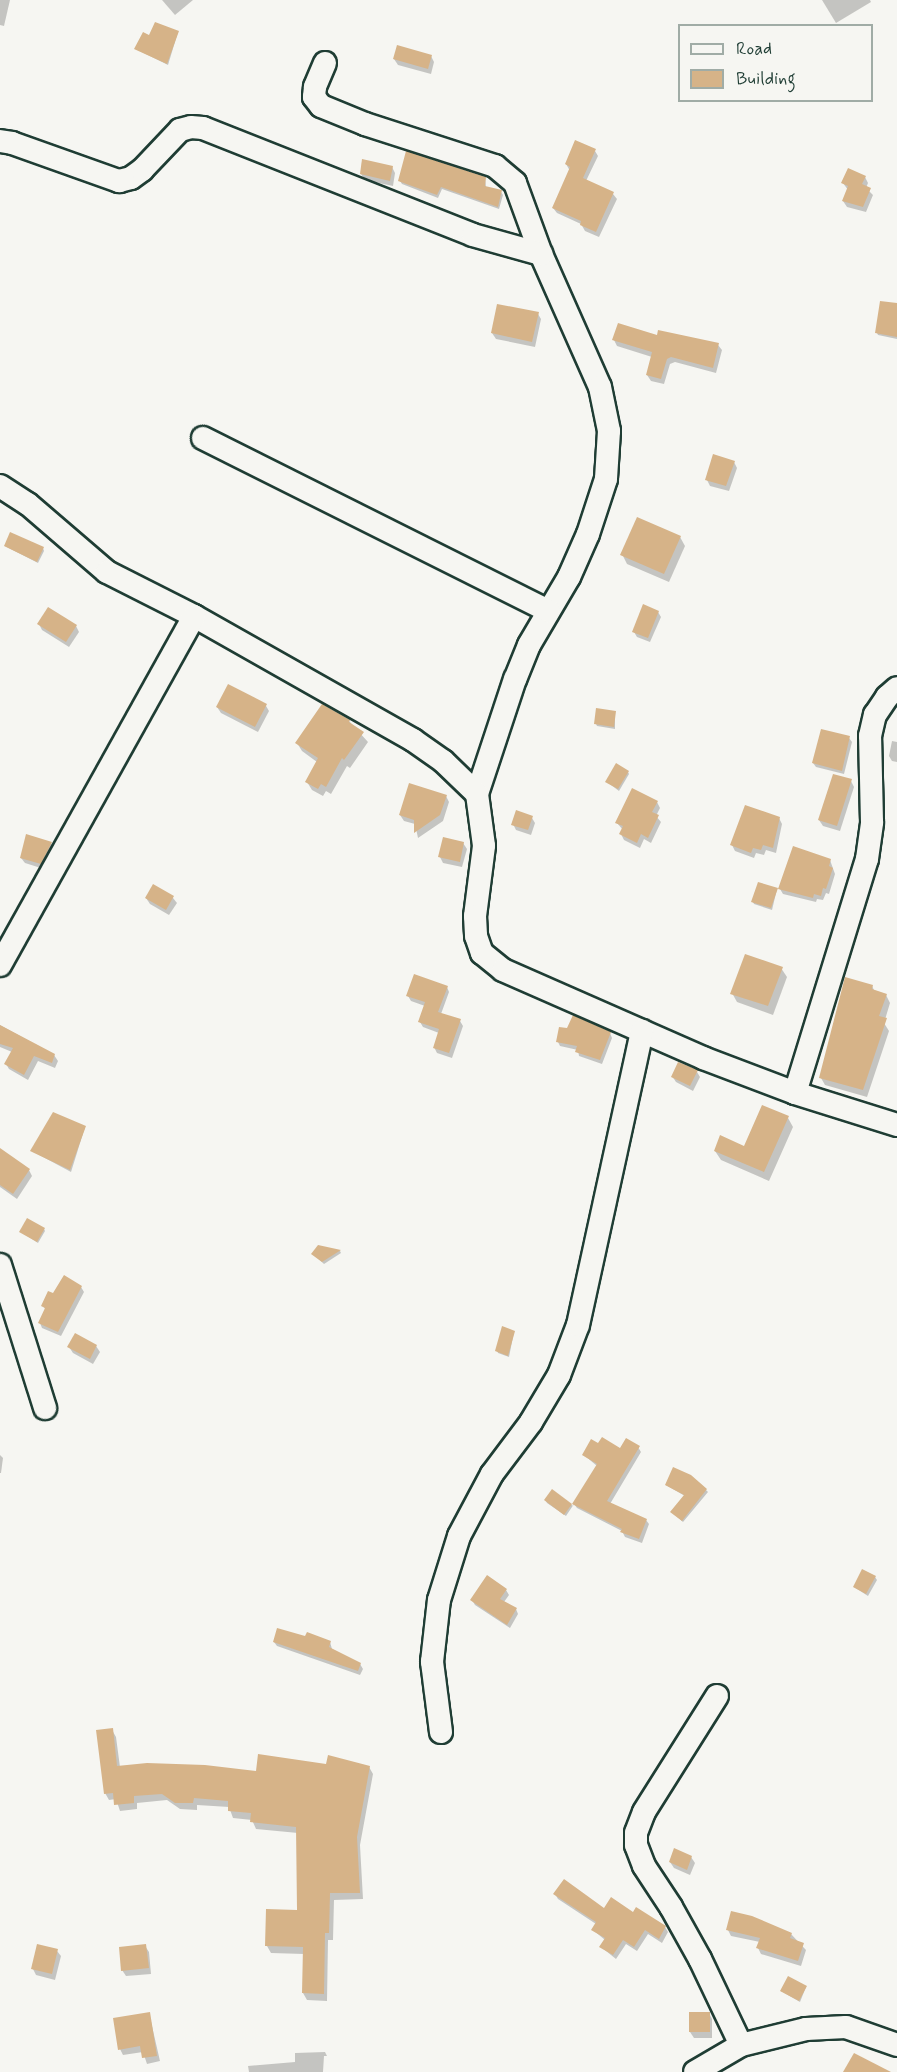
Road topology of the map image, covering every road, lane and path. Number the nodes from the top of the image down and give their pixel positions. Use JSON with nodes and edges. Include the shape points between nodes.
{"nodes":[{"id":1,"x":325,"y":63,"type":"dead end"},
{"id":2,"x":0,"y":141,"type":"edge"},
{"id":3,"x":541,"y":254,"type":"junction"},
{"id":4,"x":203,"y":438,"type":"dead end"},
{"id":5,"x":0,"y":486,"type":"edge"},
{"id":6,"x":549,"y":611,"type":"junction"},
{"id":7,"x":194,"y":616,"type":"junction"},
{"id":8,"x":897,"y":688,"type":"edge"},
{"id":9,"x":477,"y":794,"type":"junction"},
{"id":10,"x":0,"y":965,"type":"edge"},
{"id":11,"x":642,"y":1031,"type":"junction"},
{"id":12,"x":795,"y":1093,"type":"junction"},
{"id":13,"x":897,"y":1125,"type":"edge"},
{"id":14,"x":0,"y":1265,"type":"edge"},
{"id":15,"x":45,"y":1408,"type":"dead end"},
{"id":16,"x":717,"y":1696,"type":"dead end"},
{"id":17,"x":441,"y":1732,"type":"dead end"},
{"id":18,"x":741,"y":2045,"type":"junction"},
{"id":19,"x":897,"y":2045,"type":"edge"},
{"id":20,"x":695,"y":2072,"type":"edge"}],
"edges":[{"from":1,"to":3,"type":"street","via":[[314,97],[321,106],[495,166],[507,174],[515,183]]},
{"from":2,"to":3,"type":"street","via":[[119,181],[142,170],[180,130],[203,128],[473,235]]},
{"from":3,"to":6,"type":"street","via":[[594,370],[609,431],[606,479],[588,534],[570,577]]},
{"from":4,"to":6,"type":"street"},
{"from":5,"to":7,"type":"street","via":[[28,504],[107,572]]},
{"from":6,"to":9,"type":"street","via":[[515,679]]},
{"from":7,"to":9,"type":"street","via":[[413,740],[443,761]]},
{"from":7,"to":10,"type":"street"},
{"from":8,"to":12,"type":"street","via":[[875,715],[870,735],[872,822],[867,859]]},
{"from":9,"to":11,"type":"street","via":[[484,846],[475,916],[482,953],[503,970]]},
{"from":11,"to":12,"type":"street"},
{"from":11,"to":17,"type":"street","via":[[578,1325],[559,1375],[531,1422],[492,1474],[459,1536],[439,1600],[432,1662]]},
{"from":12,"to":13,"type":"street"},
{"from":14,"to":15,"type":"street"},
{"from":16,"to":18,"type":"street","via":[[644,1812],[636,1845],[644,1866],[700,1959]]},
{"from":18,"to":19,"type":"street","via":[[806,2029],[846,2027]]},
{"from":18,"to":20,"type":"street"}]}
